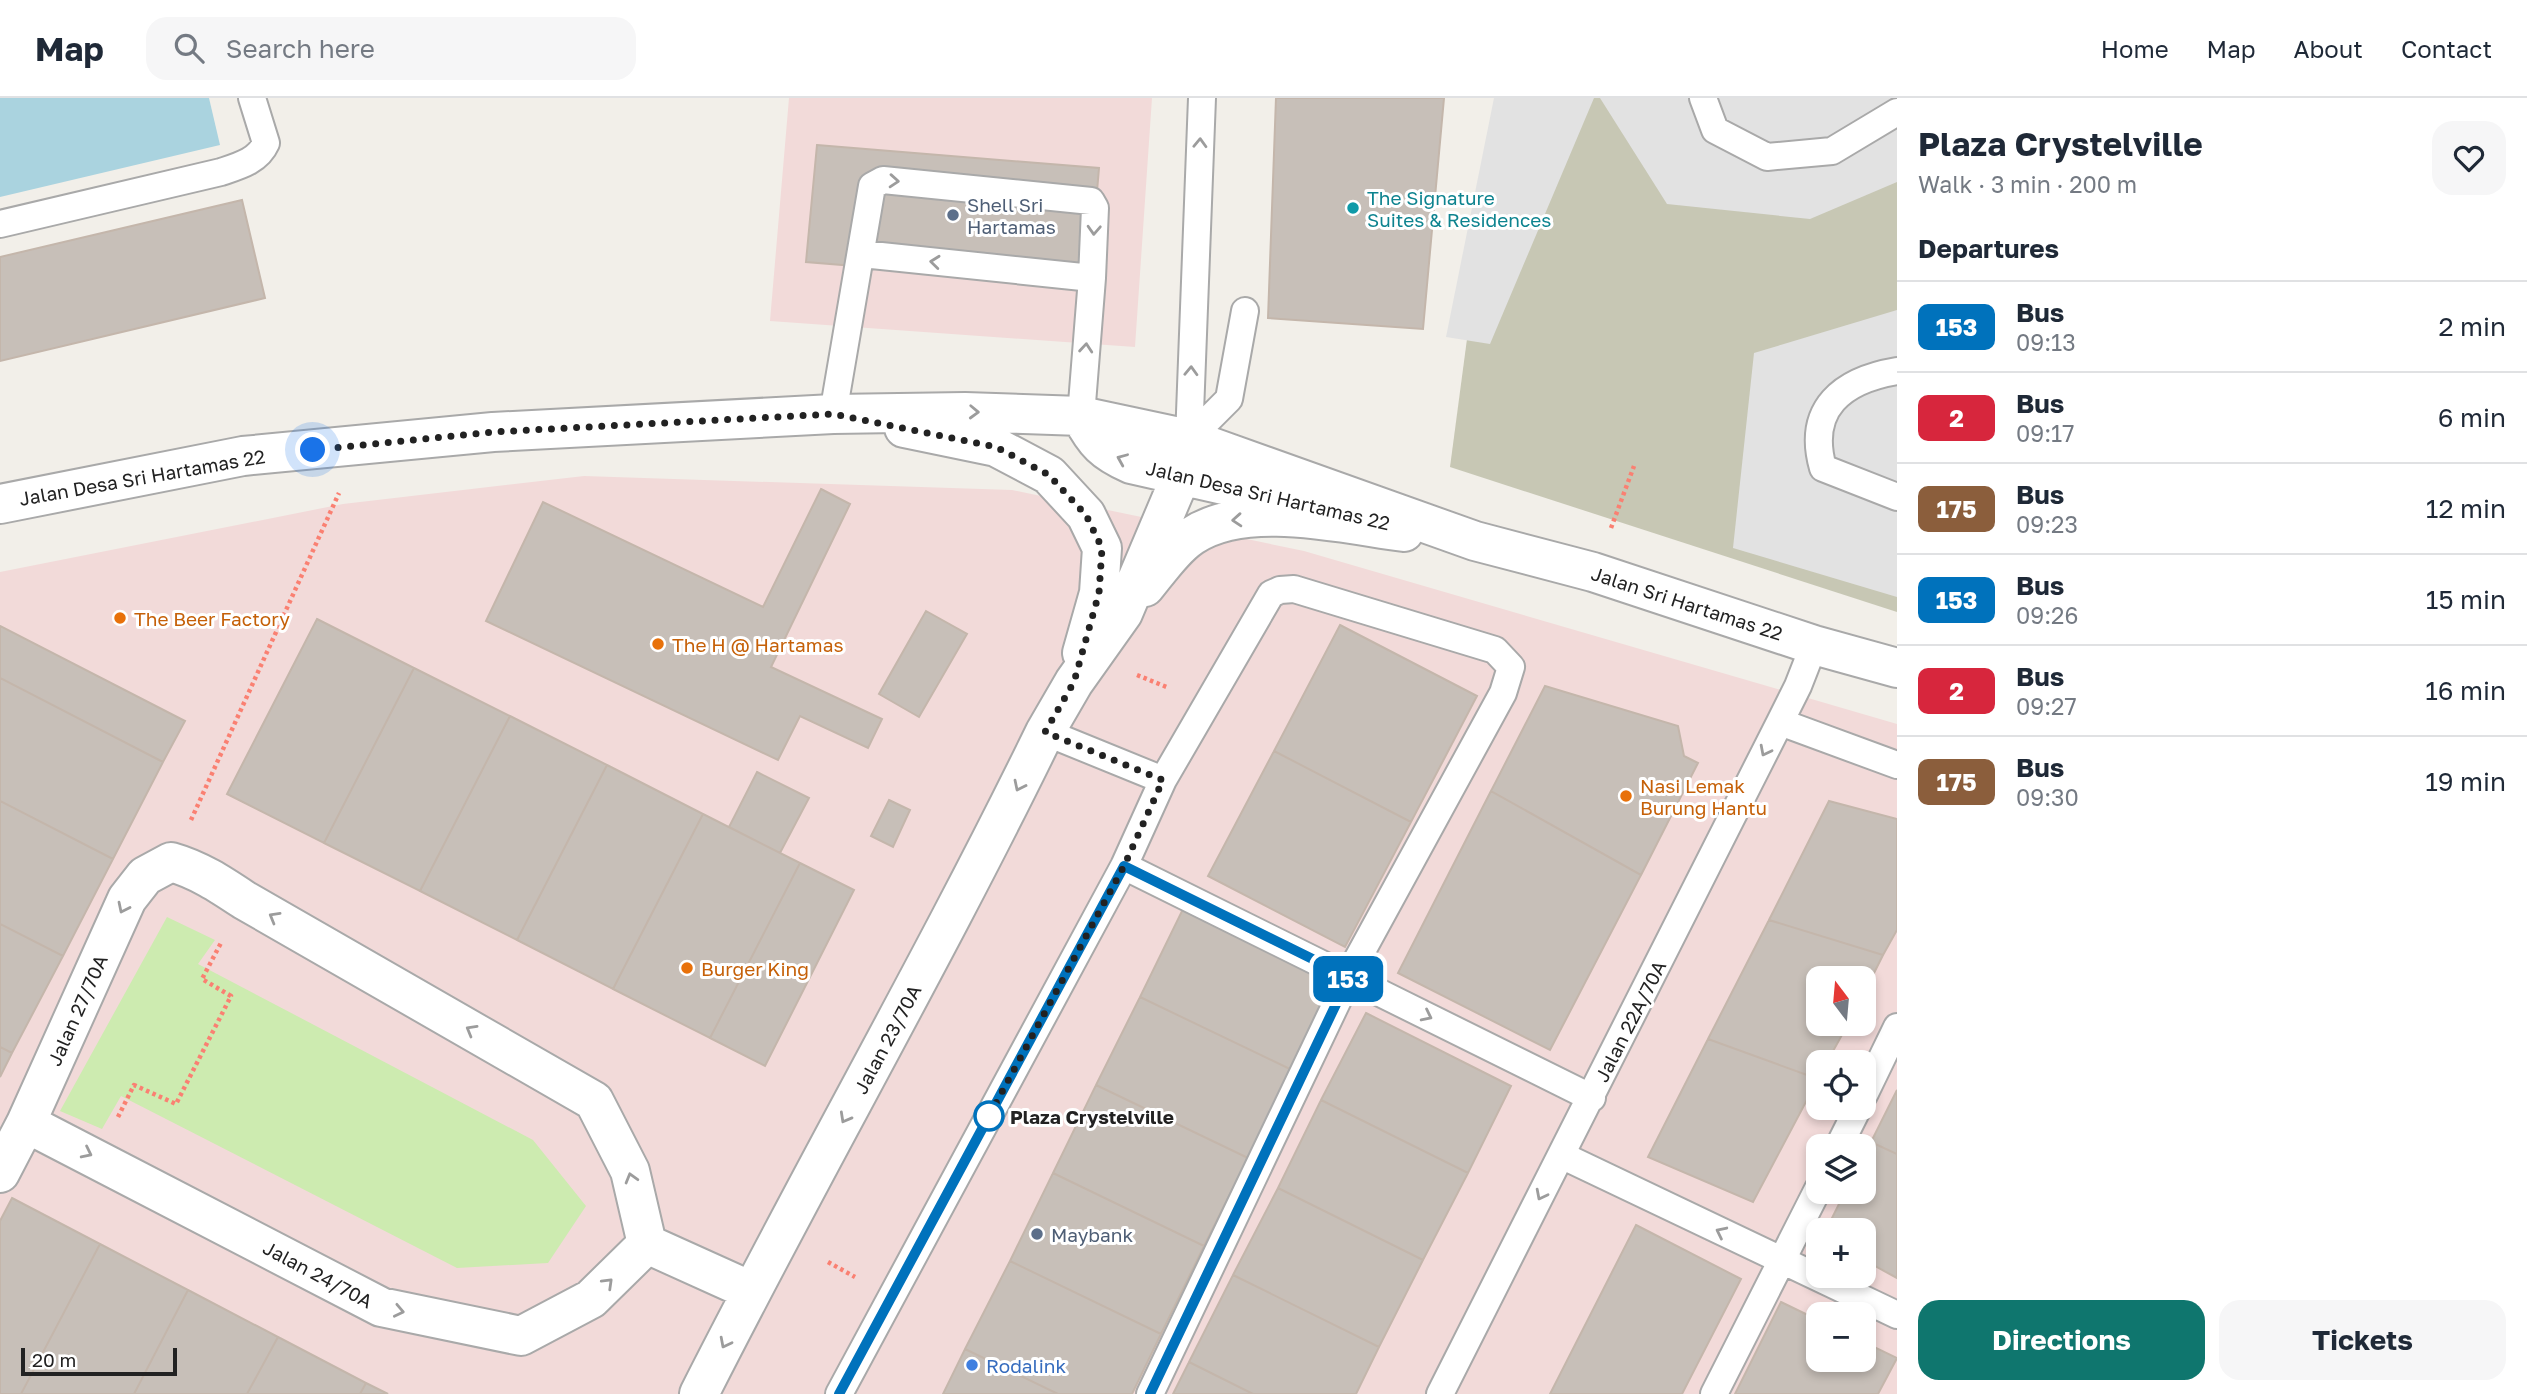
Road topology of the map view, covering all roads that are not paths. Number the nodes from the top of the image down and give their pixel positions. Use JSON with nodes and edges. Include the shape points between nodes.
{"nodes":[{"id":1,"x":252,"y":98,"type":"edge"},
{"id":2,"x":1202,"y":98,"type":"edge"},
{"id":3,"x":1703,"y":98,"type":"edge"},
{"id":4,"x":1897,"y":112,"type":"edge"},
{"id":5,"x":0,"y":224,"type":"edge"},
{"id":6,"x":862,"y":254,"type":"junction"},
{"id":7,"x":1092,"y":278,"type":"junction"},
{"id":8,"x":1245,"y":312,"type":"dead end"},
{"id":9,"x":1897,"y":371,"type":"edge"},
{"id":10,"x":833,"y":414,"type":"junction"},
{"id":11,"x":1081,"y":416,"type":"junction"},
{"id":12,"x":1189,"y":439,"type":"junction"},
{"id":13,"x":1181,"y":475,"type":"junction"},
{"id":14,"x":1897,"y":497,"type":"edge"},
{"id":15,"x":0,"y":504,"type":"edge"},
{"id":16,"x":1475,"y":541,"type":"junction"},
{"id":17,"x":1123,"y":613,"type":"junction"},
{"id":18,"x":1814,"y":645,"type":"junction"},
{"id":19,"x":1897,"y":668,"type":"edge"},
{"id":20,"x":1074,"y":682,"type":"junction"},
{"id":21,"x":1780,"y":722,"type":"junction"},
{"id":22,"x":1045,"y":732,"type":"junction"},
{"id":23,"x":1897,"y":765,"type":"edge"},
{"id":24,"x":1163,"y":780,"type":"junction"},
{"id":25,"x":1124,"y":866,"type":"junction"},
{"id":26,"x":1349,"y":977,"type":"junction"},
{"id":27,"x":1897,"y":1027,"type":"edge"},
{"id":28,"x":1876,"y":1070,"type":"edge"},
{"id":29,"x":1592,"y":1098,"type":"junction"},
{"id":30,"x":26,"y":1123,"type":"junction"},
{"id":31,"x":1561,"y":1155,"type":"junction"},
{"id":32,"x":0,"y":1173,"type":"edge"},
{"id":33,"x":1811,"y":1204,"type":"edge"},
{"id":34,"x":647,"y":1244,"type":"junction"},
{"id":35,"x":1783,"y":1261,"type":"junction"},
{"id":36,"x":751,"y":1291,"type":"junction"},
{"id":37,"x":1897,"y":1315,"type":"edge"},
{"id":38,"x":699,"y":1394,"type":"edge"},
{"id":39,"x":839,"y":1394,"type":"edge"},
{"id":40,"x":1150,"y":1394,"type":"edge"},
{"id":41,"x":1440,"y":1394,"type":"edge"},
{"id":42,"x":1714,"y":1394,"type":"edge"}],
"edges":[{"from":1,"to":5,"type":"lane","via":[[266,143],[247,164]]},
{"from":12,"to":2,"type":"lane","one_way":true},
{"from":3,"to":4,"type":"lane","via":[[1715,130],[1767,158],[1832,151]]},
{"from":7,"to":6,"type":"lane","one_way":true},
{"from":6,"to":7,"type":"lane","one_way":true,"via":[[872,186],[883,180],[1091,201],[1095,208]]},
{"from":6,"to":10,"type":"lane"},
{"from":11,"to":7,"type":"lane","one_way":true},
{"from":8,"to":12,"type":"lane","via":[[1229,399]]},
{"from":9,"to":14,"type":"lane","via":[[1873,375],[1835,396],[1819,426],[1817,448],[1823,468]]},
{"from":10,"to":11,"type":"street","name":"Jalan Desa Sri Hartamas 22","one_way":true},
{"from":10,"to":15,"type":"street","name":"Jalan Desa Sri Hartamas 22","via":[[494,432],[243,456]]},
{"from":10,"to":20,"type":"street","name":"Jalan 23/70A","via":[[996,447],[1049,475],[1086,515],[1102,548],[1099,593]]},
{"from":11,"to":12,"type":"street","name":"Jalan Desa Sri Hartamas 22"},
{"from":13,"to":11,"type":"street","name":"Jalan Desa Sri Hartamas 22","one_way":true,"via":[[1132,464],[1108,453],[1091,436]]},
{"from":12,"to":13,"type":"street","name":"Jalan 23/70A"},
{"from":12,"to":16,"type":"street","name":"Jalan Sri Hartamas 22"},
{"from":13,"to":16,"type":"street","name":"Jalan Desa Sri Hartamas 22"},
{"from":13,"to":17,"type":"street","name":"Jalan 23/70A"},
{"from":16,"to":17,"type":"street","name":"Jalan Sri Hartamas 22","one_way":true,"via":[[1280,516],[1225,520],[1192,536]]},
{"from":16,"to":18,"type":"street","name":"Jalan Sri Hartamas 22","via":[[1593,572]]},
{"from":17,"to":20,"type":"street","name":"Jalan 23/70A"},
{"from":18,"to":19,"type":"street","name":"Jalan Sri Hartamas 22"},
{"from":18,"to":21,"type":"lane","name":"Jalan 22A/70A"},
{"from":20,"to":22,"type":"street","name":"Jalan 23/70A"},
{"from":21,"to":23,"type":"lane"},
{"from":21,"to":29,"type":"lane","name":"Jalan 22A/70A","one_way":true},
{"from":22,"to":24,"type":"lane"},
{"from":22,"to":36,"type":"street","name":"Jalan 23/70A","one_way":true,"via":[[883,1048]]},
{"from":24,"to":25,"type":"lane"},
{"from":24,"to":26,"type":"lane","via":[[1271,594],[1280,590],[1294,589],[1495,650],[1511,667],[1503,693]]},
{"from":25,"to":26,"type":"lane"},
{"from":25,"to":39,"type":"lane"},
{"from":26,"to":29,"type":"lane","one_way":true},
{"from":26,"to":40,"type":"lane"},
{"from":27,"to":28,"type":"lane"},
{"from":29,"to":31,"type":"lane","name":"Jalan 22A/70A"},
{"from":30,"to":32,"type":"street","name":"Jalan 27/70A"},
{"from":30,"to":34,"type":"street","name":"Jalan 24/70A","one_way":true,"via":[[381,1307],[522,1336],[591,1299]]},
{"from":34,"to":30,"type":"street","name":"Jalan 27/70A","one_way":true,"via":[[630,1171],[594,1101],[193,869],[171,862],[145,876],[127,899]]},
{"from":35,"to":31,"type":"lane","one_way":true},
{"from":31,"to":41,"type":"lane","name":"Jalan 22A/70A","one_way":true},
{"from":33,"to":35,"type":"lane"},
{"from":34,"to":36,"type":"street"},
{"from":35,"to":37,"type":"lane"},
{"from":35,"to":42,"type":"lane"},
{"from":36,"to":38,"type":"street","name":"Jalan 23/70A","one_way":true}]}
